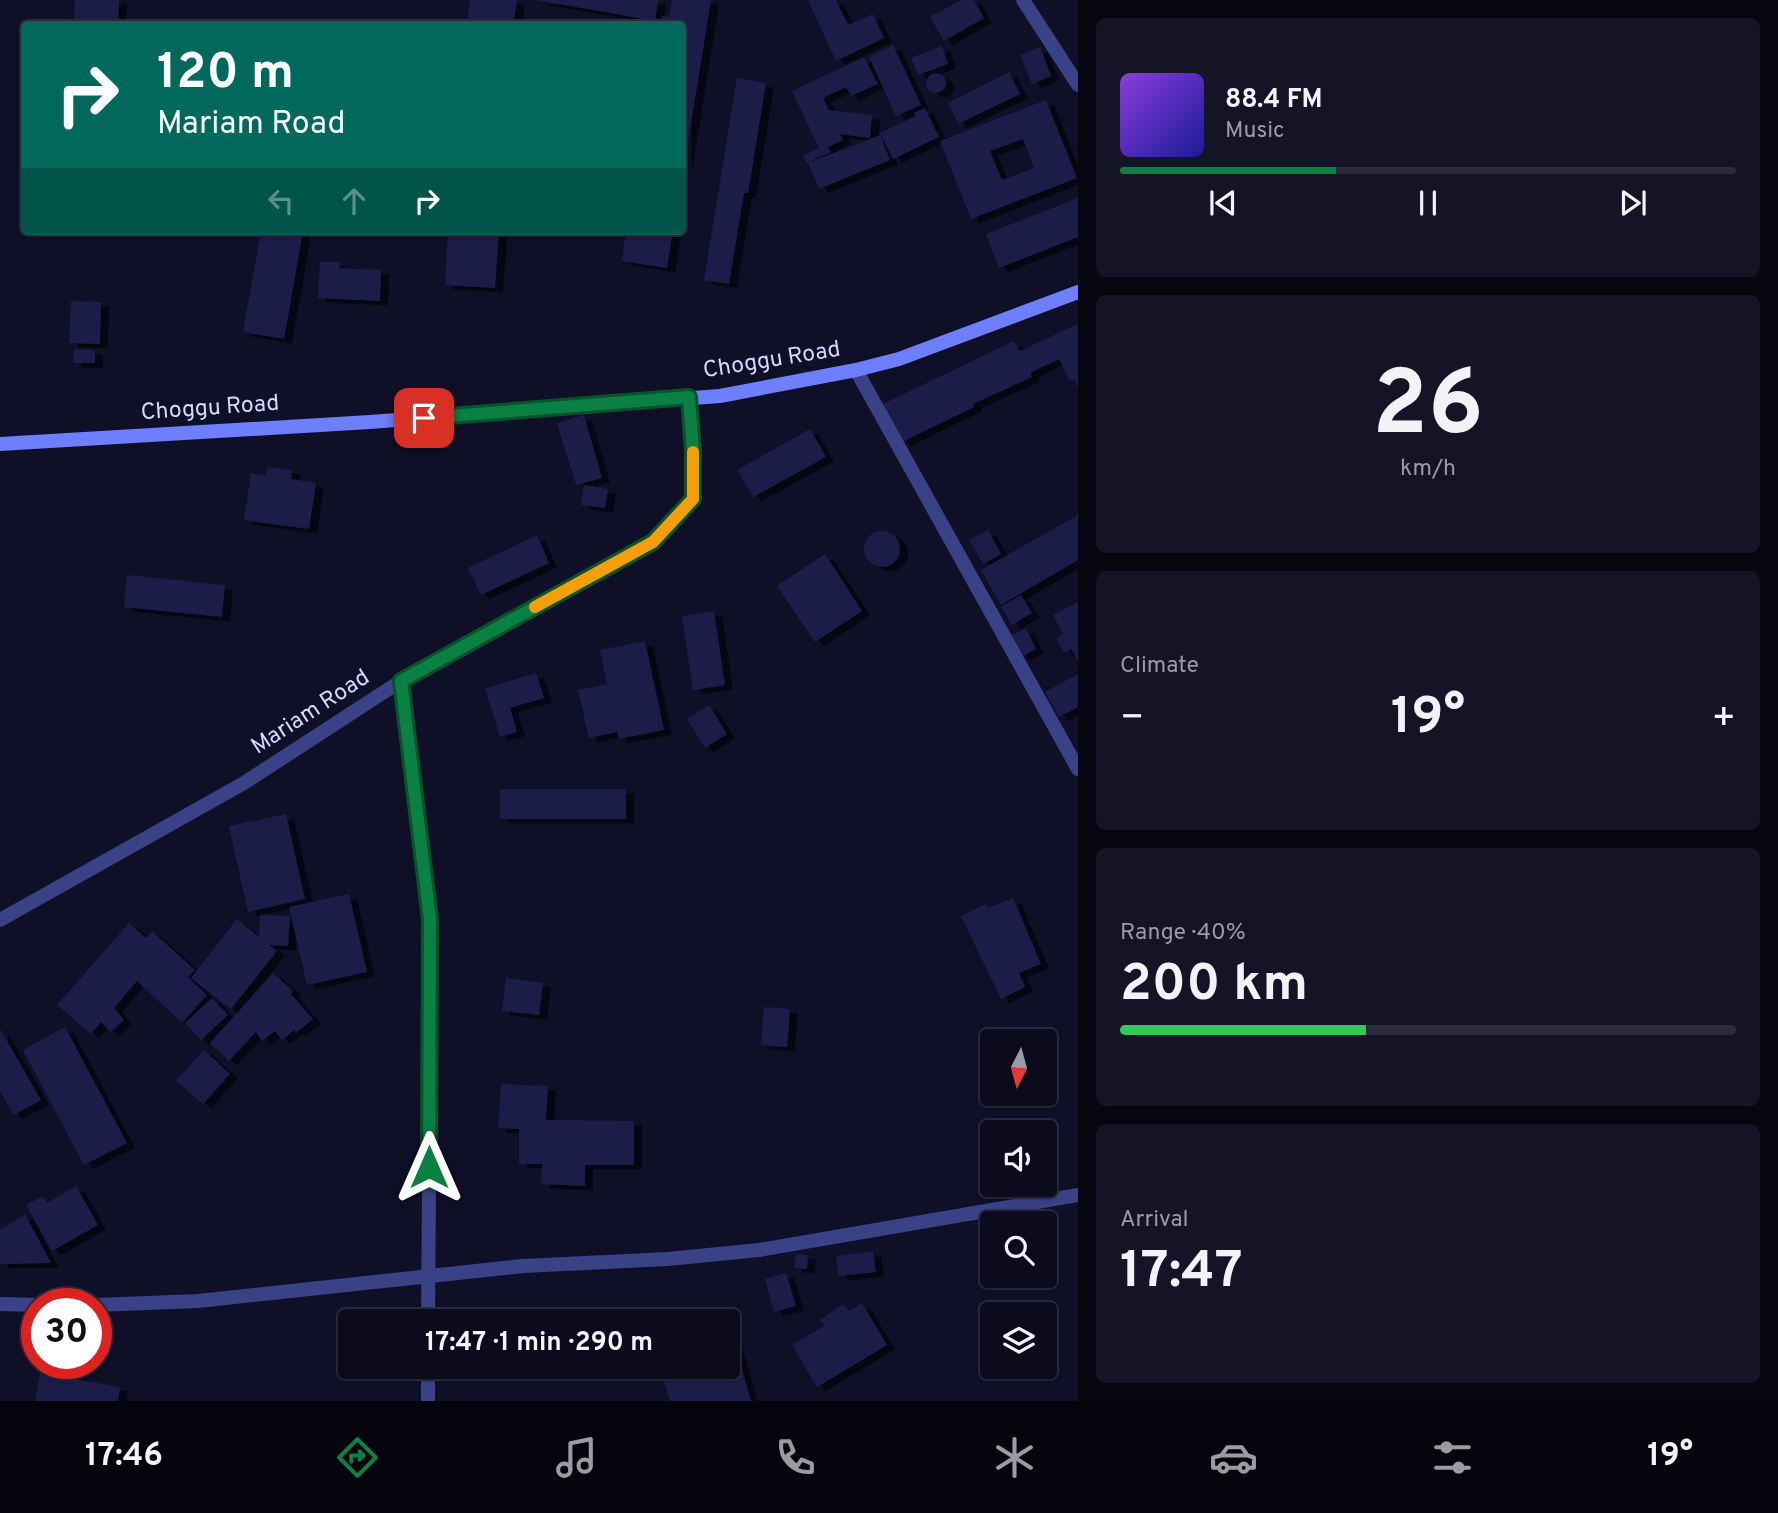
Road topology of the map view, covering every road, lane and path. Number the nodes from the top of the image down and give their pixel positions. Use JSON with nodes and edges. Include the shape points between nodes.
{"nodes":[{"id":1,"x":1023,"y":0,"type":"edge"},
{"id":2,"x":1078,"y":85,"type":"edge"},
{"id":3,"x":1078,"y":292,"type":"edge"},
{"id":4,"x":856,"y":370,"type":"junction"},
{"id":5,"x":689,"y":397,"type":"junction"},
{"id":6,"x":0,"y":444,"type":"edge"},
{"id":7,"x":401,"y":681,"type":"junction"},
{"id":8,"x":1078,"y":769,"type":"edge"},
{"id":9,"x":0,"y":920,"type":"edge"},
{"id":10,"x":1078,"y":1195,"type":"edge"},
{"id":11,"x":428,"y":1278,"type":"junction"},
{"id":12,"x":0,"y":1304,"type":"edge"},
{"id":13,"x":112,"y":1304,"type":"edge"},
{"id":14,"x":21,"y":1305,"type":"edge"},
{"id":15,"x":428,"y":1309,"type":"edge"},
{"id":16,"x":428,"y":1379,"type":"edge"},
{"id":17,"x":428,"y":1401,"type":"edge"}],
"edges":[{"from":1,"to":2,"type":"street"},
{"from":3,"to":4,"type":"main road","name":"Choggu Road","via":[[899,359]]},
{"from":4,"to":5,"type":"main road","name":"Choggu Road","via":[[720,396]]},
{"from":4,"to":8,"type":"street"},
{"from":5,"to":6,"type":"main road","name":"Choggu Road"},
{"from":5,"to":7,"type":"street","name":"Mariam Road","via":[[693,499],[653,542]]},
{"from":7,"to":9,"type":"street","name":"Mariam Road","via":[[244,783]]},
{"from":7,"to":11,"type":"street","via":[[430,919]]},
{"from":10,"to":11,"type":"street","via":[[760,1250],[523,1266]]},
{"from":11,"to":13,"type":"street","via":[[198,1301]]},
{"from":11,"to":15,"type":"street"},
{"from":12,"to":14,"type":"street"},
{"from":16,"to":17,"type":"street"}]}
